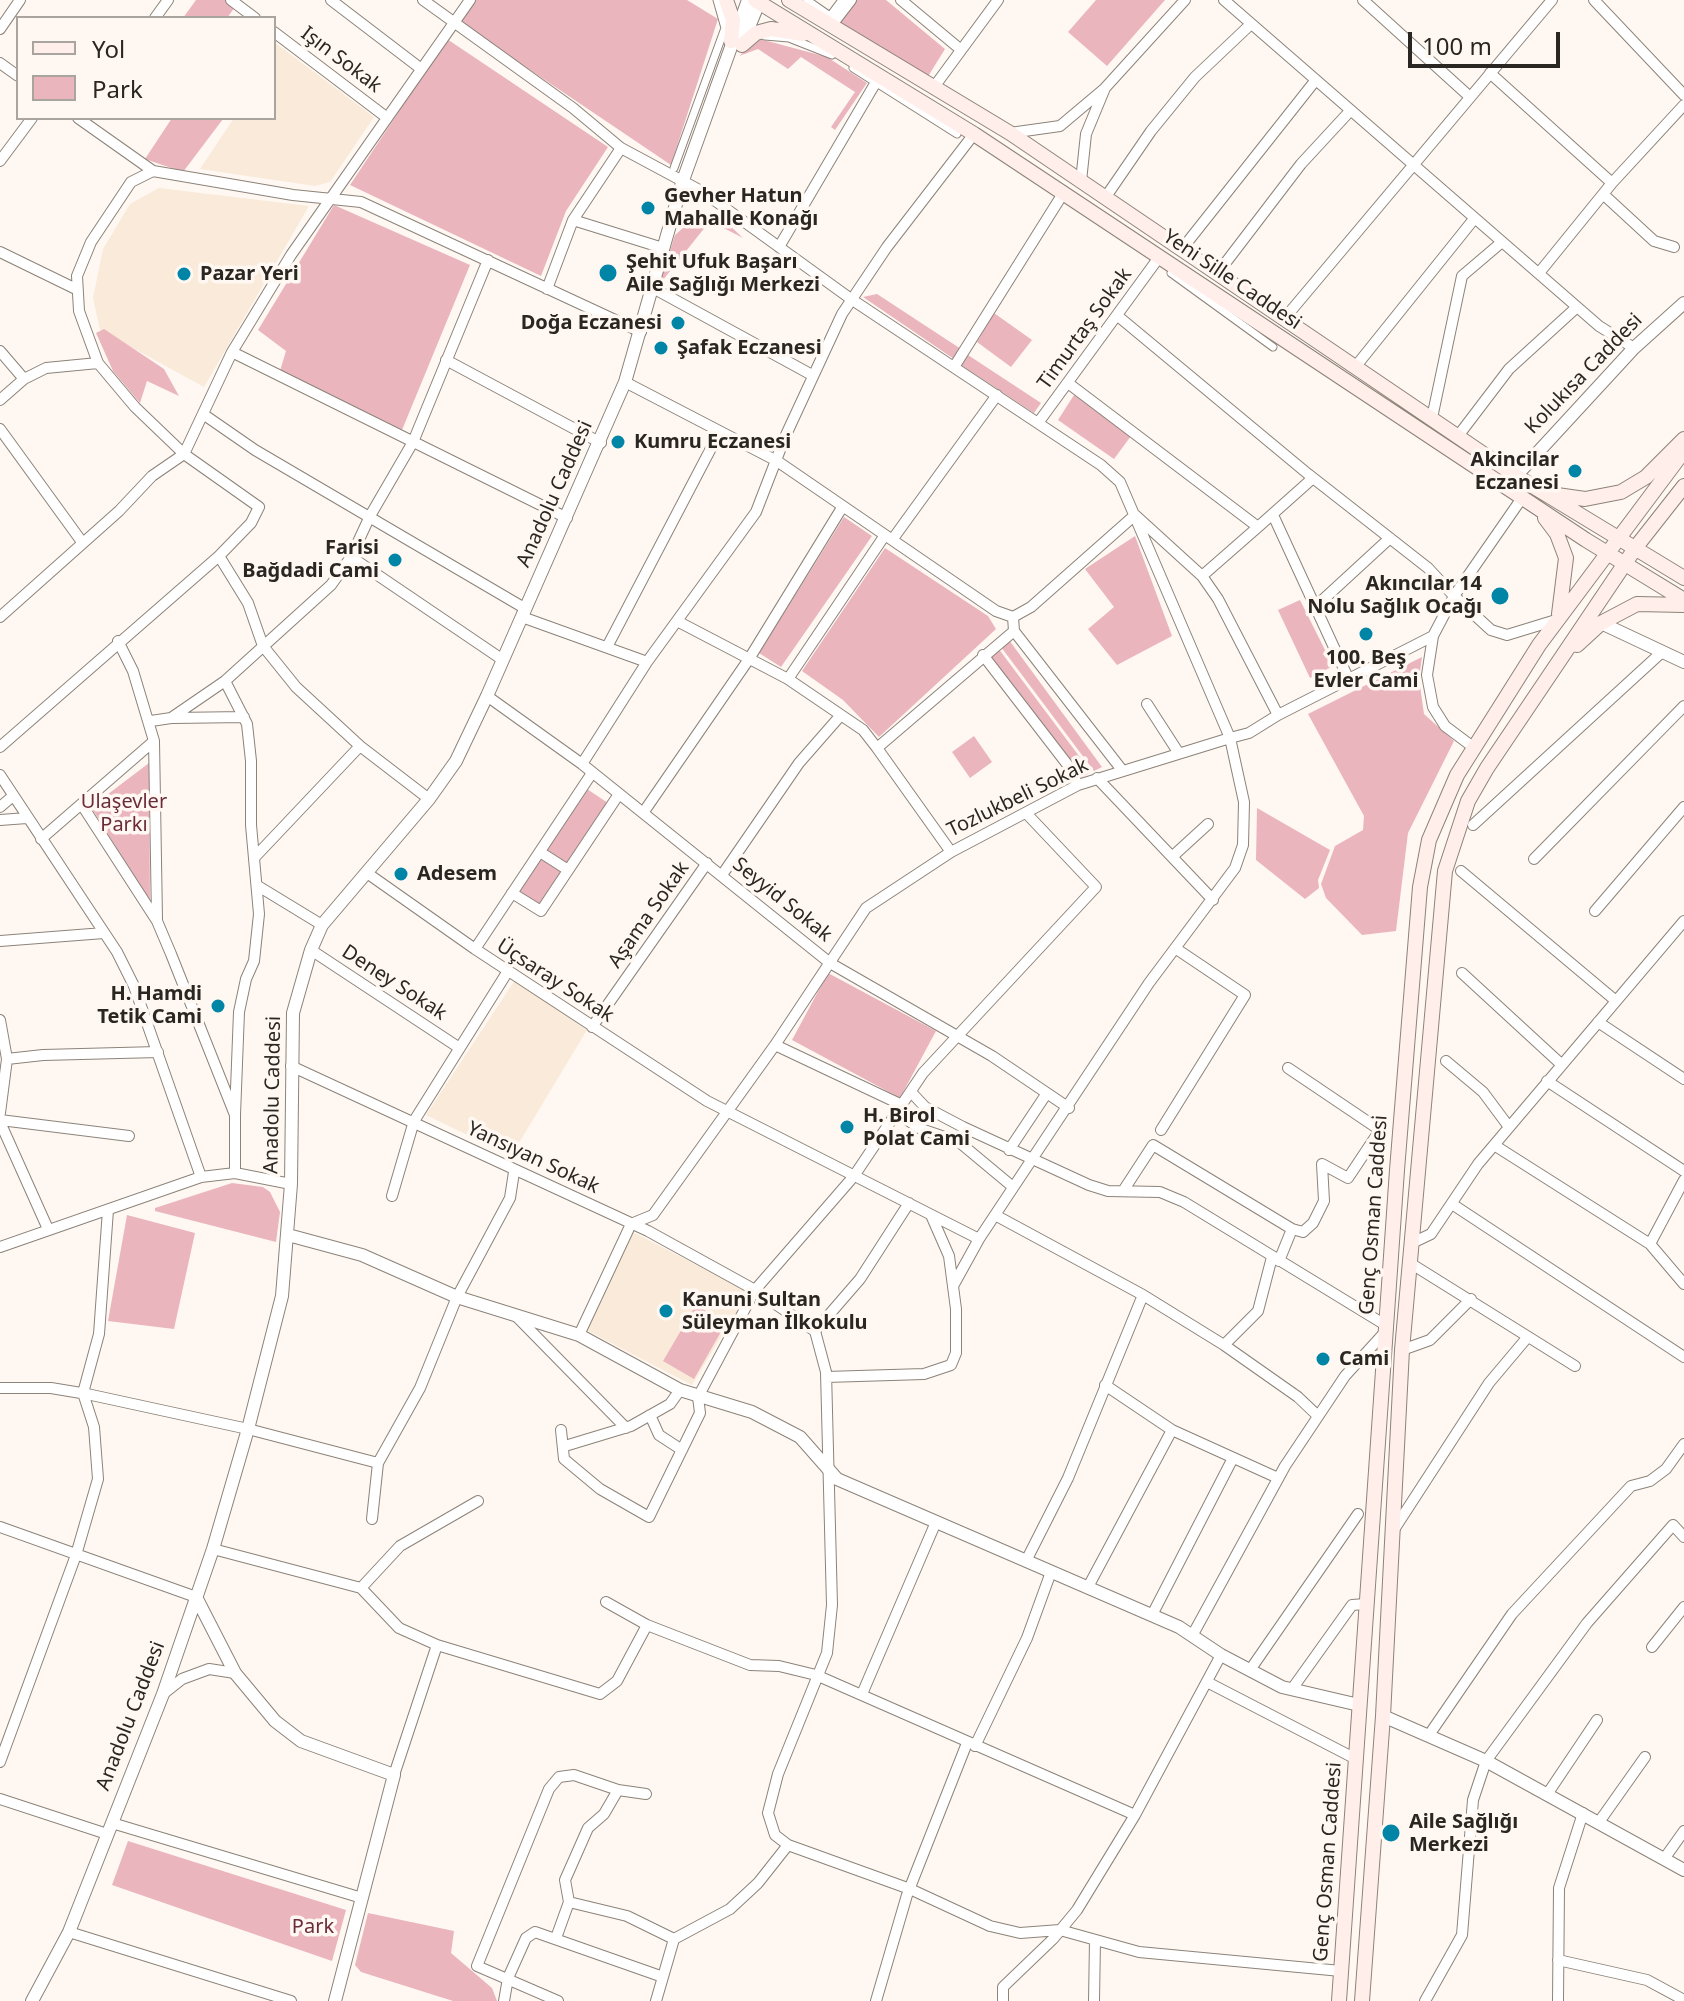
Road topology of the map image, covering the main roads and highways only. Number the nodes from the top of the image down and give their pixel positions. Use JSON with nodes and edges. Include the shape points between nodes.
{"nodes":[{"id":1,"x":726,"y":0,"type":"edge"},
{"id":2,"x":789,"y":0,"type":"edge"},
{"id":3,"x":756,"y":1,"type":"edge"},
{"id":4,"x":819,"y":38,"type":"junction"},
{"id":5,"x":1684,"y":439,"type":"edge"},
{"id":6,"x":1684,"y":451,"type":"edge"},
{"id":7,"x":1684,"y":486,"type":"edge"},
{"id":8,"x":1540,"y":491,"type":"junction"},
{"id":9,"x":1537,"y":508,"type":"junction"},
{"id":10,"x":1619,"y":536,"type":"junction"},
{"id":11,"x":1636,"y":547,"type":"junction"},
{"id":12,"x":1606,"y":553,"type":"junction"},
{"id":13,"x":1624,"y":564,"type":"junction"},
{"id":14,"x":1684,"y":578,"type":"edge"},
{"id":15,"x":1684,"y":602,"type":"edge"},
{"id":16,"x":1558,"y":620,"type":"junction"},
{"id":17,"x":1562,"y":659,"type":"junction"},
{"id":18,"x":1339,"y":2001,"type":"edge"},
{"id":19,"x":1362,"y":2001,"type":"edge"}],
"edges":[{"from":1,"to":4,"type":"main road","via":[[736,43],[771,29]]},
{"from":2,"to":8,"type":"main road","name":"Yeni Sille Caddesi","via":[[1084,179]]},
{"from":3,"to":4,"type":"main road","name":"Yeni Sille Caddesi"},
{"from":4,"to":9,"type":"main road","name":"Yeni Sille Caddesi","via":[[1064,192]]},
{"from":5,"to":8,"type":"main road","via":[[1646,477],[1621,492],[1585,499]]},
{"from":6,"to":10,"type":"main road","name":"Genç Osman Caddesi"},
{"from":7,"to":11,"type":"main road","name":"Genç Osman Caddesi"},
{"from":8,"to":10,"type":"main road","name":"Yeni Sille Caddesi"},
{"from":9,"to":12,"type":"main road","name":"Yeni Sille Caddesi"},
{"from":9,"to":16,"type":"main road","via":[[1557,534],[1566,558]]},
{"from":10,"to":11,"type":"main road","name":"Yeni Sille Caddesi"},
{"from":10,"to":12,"type":"main road","name":"Genç Osman Caddesi"},
{"from":11,"to":13,"type":"main road","name":"Genç Osman Caddesi"},
{"from":11,"to":14,"type":"main road","name":"Yeni Sille Caddesi"},
{"from":12,"to":13,"type":"main road","name":"Yeni Sille Caddesi"},
{"from":12,"to":16,"type":"main road","name":"Genç Osman Caddesi"},
{"from":13,"to":15,"type":"main road","name":"Yeni Sille Caddesi"},
{"from":13,"to":17,"type":"main road","name":"Genç Osman Caddesi"},
{"from":15,"to":17,"type":"main road","via":[[1637,604],[1601,623]]},
{"from":16,"to":18,"type":"main road","name":"Genç Osman Caddesi","via":[[1473,747],[1442,805],[1420,887]]},
{"from":17,"to":19,"type":"main road","name":"Genç Osman Caddesi","via":[[1468,801],[1445,871],[1402,1350]]}]}
